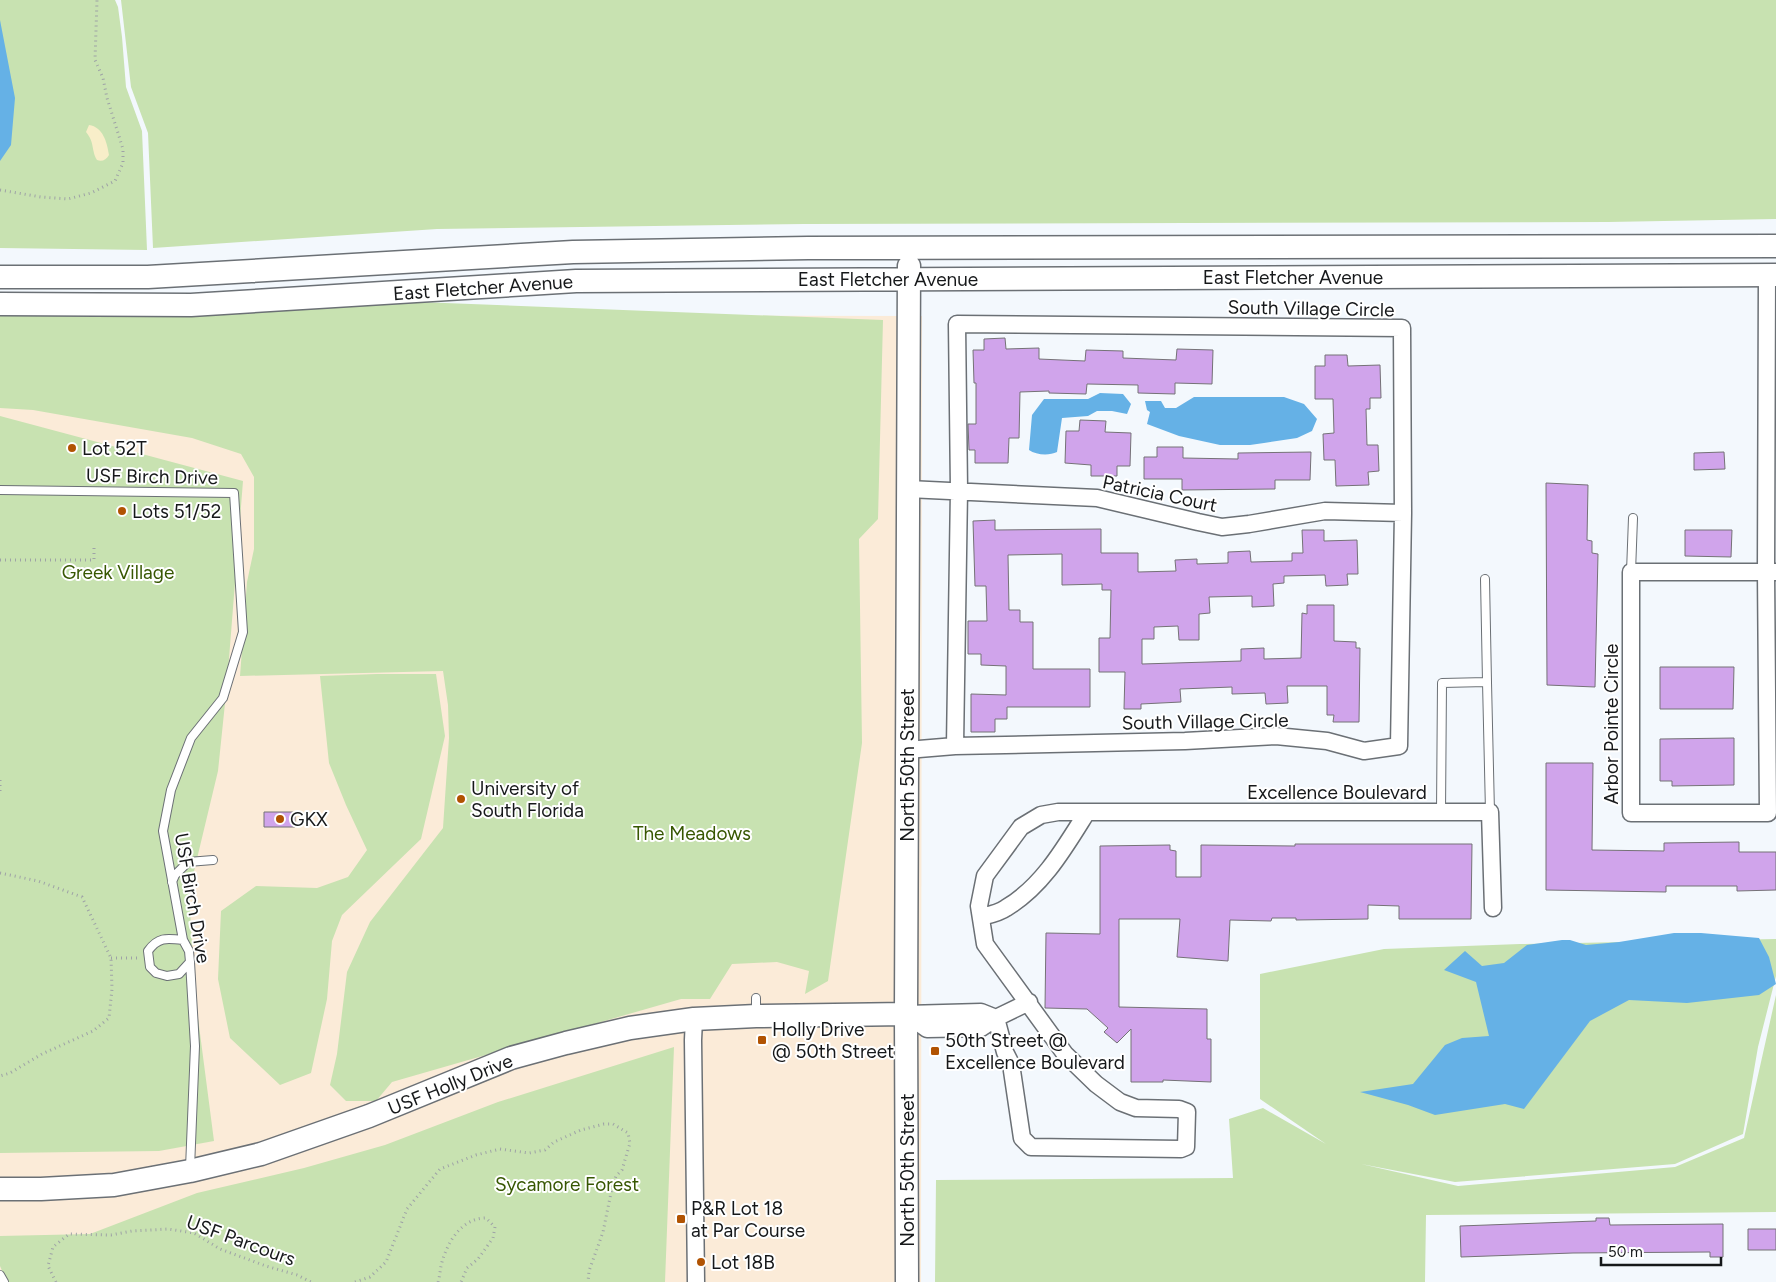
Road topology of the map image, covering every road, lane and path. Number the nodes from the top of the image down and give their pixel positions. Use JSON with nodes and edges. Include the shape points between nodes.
{"nodes":[{"id":1,"x":97,"y":0,"type":"edge"},
{"id":2,"x":0,"y":190,"type":"edge"},
{"id":3,"x":1776,"y":246,"type":"edge"},
{"id":4,"x":908,"y":248,"type":"junction"},
{"id":5,"x":1772,"y":275,"type":"edge"},
{"id":6,"x":0,"y":276,"type":"edge"},
{"id":7,"x":908,"y":279,"type":"junction"},
{"id":8,"x":0,"y":304,"type":"edge"},
{"id":9,"x":908,"y":489,"type":"junction"},
{"id":10,"x":0,"y":490,"type":"edge"},
{"id":11,"x":959,"y":490,"type":"junction"},
{"id":12,"x":1403,"y":513,"type":"junction"},
{"id":13,"x":1633,"y":518,"type":"dead end"},
{"id":14,"x":94,"y":546,"type":"dead end"},
{"id":15,"x":0,"y":560,"type":"edge"},
{"id":16,"x":1631,"y":572,"type":"junction"},
{"id":17,"x":1771,"y":572,"type":"edge"},
{"id":18,"x":1485,"y":579,"type":"dead end"},
{"id":19,"x":1487,"y":682,"type":"junction"},
{"id":20,"x":955,"y":746,"type":"junction"},
{"id":21,"x":907,"y":750,"type":"junction"},
{"id":22,"x":0,"y":780,"type":"edge"},
{"id":23,"x":0,"y":791,"type":"edge"},
{"id":24,"x":1087,"y":812,"type":"junction"},
{"id":25,"x":1441,"y":812,"type":"junction"},
{"id":26,"x":1490,"y":812,"type":"junction"},
{"id":27,"x":213,"y":860,"type":"dead end"},
{"id":28,"x":0,"y":873,"type":"edge"},
{"id":29,"x":172,"y":884,"type":"junction"},
{"id":30,"x":1493,"y":908,"type":"dead end"},
{"id":31,"x":981,"y":917,"type":"junction"},
{"id":32,"x":183,"y":940,"type":"junction"},
{"id":33,"x":111,"y":958,"type":"junction"},
{"id":34,"x":148,"y":958,"type":"junction"},
{"id":35,"x":190,"y":962,"type":"junction"},
{"id":36,"x":1028,"y":1002,"type":"junction"},
{"id":37,"x":906,"y":1014,"type":"junction"},
{"id":38,"x":996,"y":1018,"type":"junction"},
{"id":39,"x":694,"y":1019,"type":"junction"},
{"id":40,"x":0,"y":1076,"type":"edge"},
{"id":41,"x":190,"y":1171,"type":"junction"},
{"id":42,"x":0,"y":1189,"type":"edge"},
{"id":43,"x":0,"y":1275,"type":"edge"},
{"id":44,"x":4,"y":1282,"type":"edge"},
{"id":45,"x":56,"y":1282,"type":"edge"},
{"id":46,"x":311,"y":1282,"type":"edge"},
{"id":47,"x":355,"y":1282,"type":"edge"},
{"id":48,"x":438,"y":1282,"type":"edge"},
{"id":49,"x":461,"y":1282,"type":"edge"},
{"id":50,"x":588,"y":1282,"type":"edge"},
{"id":51,"x":696,"y":1282,"type":"edge"},
{"id":52,"x":907,"y":1282,"type":"edge"}],
"edges":[{"from":1,"to":2,"type":"path","via":[[95,60],[123,149],[123,163],[115,181],[91,193],[68,199]]},
{"from":3,"to":4,"type":"main road","name":"East Fletcher Avenue"},
{"from":4,"to":6,"type":"main road","name":"East Fletcher Avenue","via":[[573,252],[148,277]]},
{"from":4,"to":7,"type":"main road","name":"North 50th Street"},
{"from":5,"to":7,"type":"main road","name":"East Fletcher Avenue"},
{"from":5,"to":17,"type":"street","name":"Arbor Pointe Circle"},
{"from":7,"to":8,"type":"main road","name":"East Fletcher Avenue","via":[[576,281],[190,305]]},
{"from":7,"to":9,"type":"main road","name":"North 50th Street"},
{"from":9,"to":11,"type":"street","name":"Patricia Court"},
{"from":9,"to":21,"type":"main road","name":"North 50th Street"},
{"from":10,"to":29,"type":"lane","name":"USF Birch Drive","via":[[234,493],[244,632],[223,698],[191,738],[171,790],[163,830]]},
{"from":11,"to":12,"type":"street","name":"Patricia Court","via":[[1098,498],[1222,527],[1325,511]]},
{"from":11,"to":12,"type":"street","name":"South Village Circle","via":[[957,324],[1402,328]]},
{"from":11,"to":20,"type":"street","name":"South Village Circle"},
{"from":12,"to":20,"type":"street","name":"South Village Circle","via":[[1399,746],[1364,752],[1327,741],[1276,736]]},
{"from":13,"to":16,"type":"lane"},
{"from":14,"to":15,"type":"path","via":[[94,560]]},
{"from":16,"to":17,"type":"street"},
{"from":16,"to":17,"type":"street","name":"Arbor Pointe Circle","via":[[1631,813],[1768,813]]},
{"from":18,"to":19,"type":"lane"},
{"from":19,"to":25,"type":"lane","via":[[1442,683]]},
{"from":19,"to":26,"type":"lane"},
{"from":20,"to":21,"type":"street","name":"South Village Circle"},
{"from":21,"to":37,"type":"main road","name":"North 50th Street"},
{"from":22,"to":23,"type":"path"},
{"from":24,"to":25,"type":"street","name":"Excellence Boulevard"},
{"from":24,"to":31,"type":"street","via":[[1057,860],[1029,890],[1005,909]]},
{"from":24,"to":31,"type":"street","name":"Excellence Boulevard","via":[[1042,815],[1021,827],[985,876],[979,906]]},
{"from":25,"to":26,"type":"street","name":"Excellence Boulevard"},
{"from":26,"to":30,"type":"street"},
{"from":27,"to":29,"type":"lane","via":[[188,862],[175,875]]},
{"from":28,"to":33,"type":"path","via":[[82,897]]},
{"from":29,"to":32,"type":"lane","name":"USF Birch Drive"},
{"from":31,"to":36,"type":"street","name":"Excellence Boulevard","via":[[985,944]]},
{"from":32,"to":34,"type":"lane","via":[[166,938],[153,944]]},
{"from":32,"to":35,"type":"lane","name":"USF Birch Drive"},
{"from":33,"to":34,"type":"path"},
{"from":33,"to":40,"type":"path","via":[[109,1018],[93,1031]]},
{"from":34,"to":35,"type":"lane","via":[[156,974],[167,976],[179,974]]},
{"from":35,"to":41,"type":"lane","name":"USF Birch Drive","via":[[194,1046]]},
{"from":36,"to":38,"type":"street"},
{"from":36,"to":38,"type":"street","name":"Excellence Boulevard","via":[[1065,1054],[1120,1102],[1136,1108],[1187,1112],[1186,1147],[1031,1147],[1022,1138],[1011,1064]]},
{"from":37,"to":38,"type":"street","via":[[927,1029],[980,1028]]},
{"from":37,"to":39,"type":"main road","name":"USF Holly Drive","via":[[756,1007]]},
{"from":37,"to":52,"type":"main road","name":"North 50th Street"},
{"from":39,"to":41,"type":"main road","name":"USF Holly Drive","via":[[630,1028],[511,1058],[369,1116],[261,1154]]},
{"from":39,"to":51,"type":"street"},
{"from":41,"to":42,"type":"main road","name":"USF Holly Drive","via":[[114,1185]]},
{"from":43,"to":44,"type":"lane"},
{"from":45,"to":46,"type":"path","name":"USF Parcours","via":[[48,1266],[53,1248],[69,1234],[111,1235],[168,1229],[194,1233],[220,1248]]},
{"from":47,"to":50,"type":"path","via":[[370,1278],[386,1262],[407,1209],[440,1170],[500,1149],[545,1150],[554,1142],[581,1130],[613,1124],[628,1133],[630,1143],[622,1170],[612,1188]]},
{"from":48,"to":49,"type":"path","via":[[441,1264],[452,1238],[466,1224],[486,1218],[495,1226],[493,1238],[467,1268]]}]}
